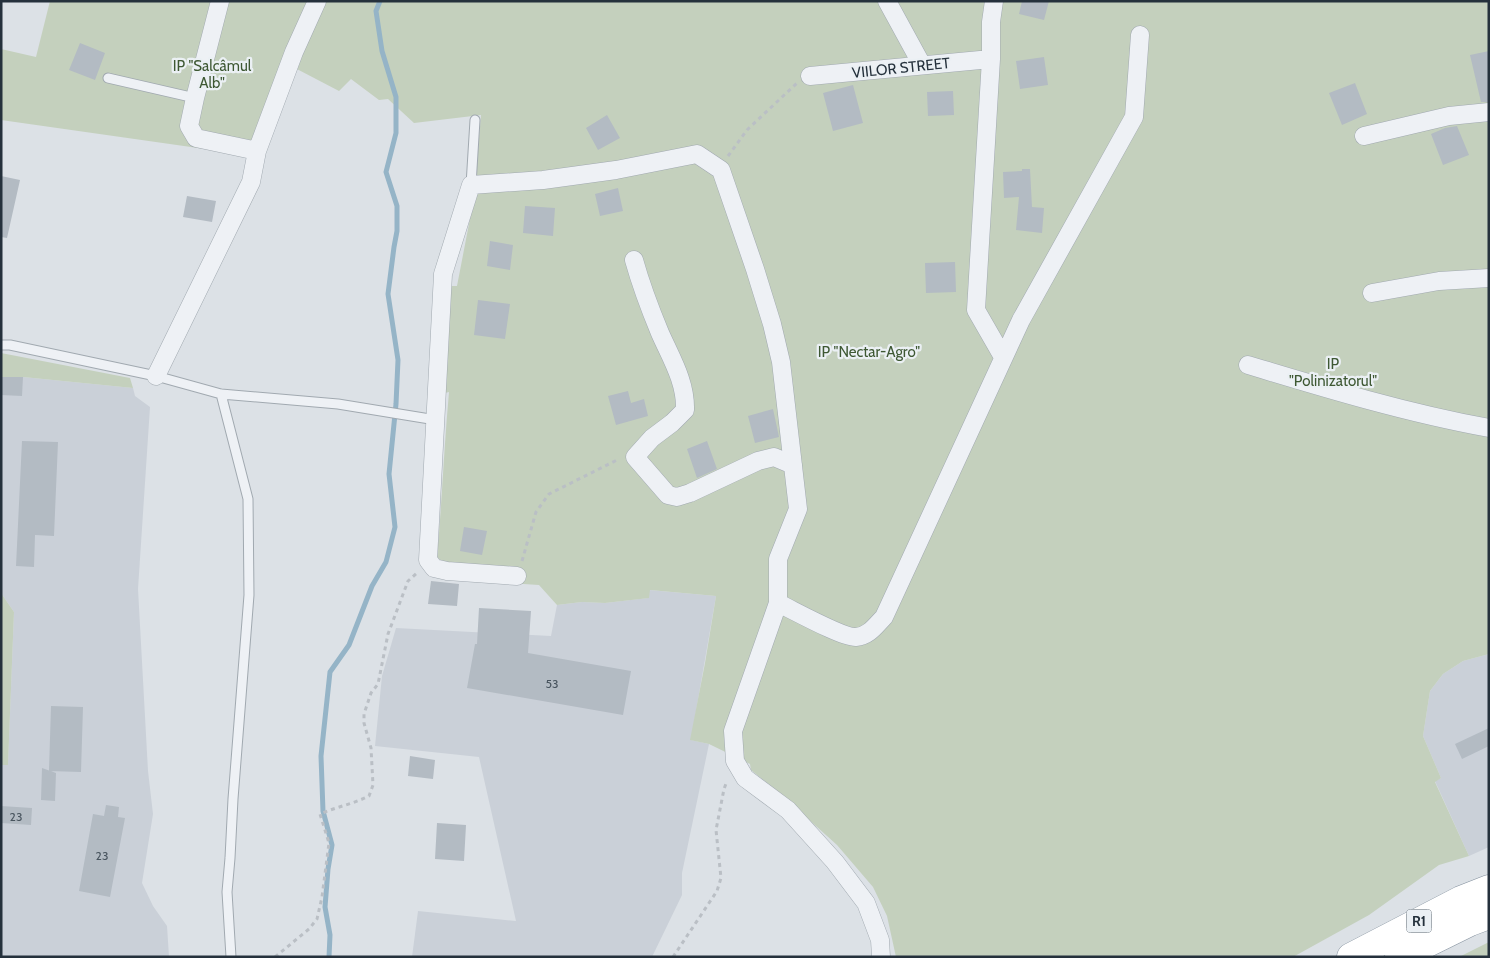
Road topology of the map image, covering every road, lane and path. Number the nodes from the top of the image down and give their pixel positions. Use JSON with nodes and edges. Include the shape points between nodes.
{"nodes":[{"id":1,"x":220,"y":1,"type":"edge"},
{"id":2,"x":317,"y":1,"type":"edge"},
{"id":3,"x":887,"y":1,"type":"edge"},
{"id":4,"x":994,"y":1,"type":"edge"},
{"id":5,"x":1140,"y":35,"type":"dead end"},
{"id":6,"x":991,"y":59,"type":"junction"},
{"id":7,"x":922,"y":65,"type":"junction"},
{"id":8,"x":810,"y":76,"type":"joint"},
{"id":9,"x":108,"y":78,"type":"dead end"},
{"id":10,"x":195,"y":98,"type":"junction"},
{"id":11,"x":1489,"y":112,"type":"edge"},
{"id":12,"x":475,"y":120,"type":"dead end"},
{"id":13,"x":1364,"y":136,"type":"dead end"},
{"id":14,"x":257,"y":151,"type":"junction"},
{"id":15,"x":721,"y":170,"type":"junction"},
{"id":16,"x":471,"y":185,"type":"junction"},
{"id":17,"x":634,"y":260,"type":"dead end"},
{"id":18,"x":1489,"y":278,"type":"edge"},
{"id":19,"x":1372,"y":293,"type":"dead end"},
{"id":20,"x":1,"y":345,"type":"edge"},
{"id":21,"x":1003,"y":357,"type":"junction"},
{"id":22,"x":1248,"y":365,"type":"dead end"},
{"id":23,"x":156,"y":376,"type":"junction"},
{"id":24,"x":222,"y":394,"type":"junction"},
{"id":25,"x":436,"y":420,"type":"junction"},
{"id":26,"x":1489,"y":428,"type":"edge"},
{"id":27,"x":635,"y":457,"type":"junction"},
{"id":28,"x":793,"y":465,"type":"junction"},
{"id":29,"x":434,"y":568,"type":"junction"},
{"id":30,"x":517,"y":576,"type":"joint"},
{"id":31,"x":778,"y":602,"type":"junction"},
{"id":32,"x":735,"y":761,"type":"junction"},
{"id":33,"x":1489,"y":889,"type":"edge"},
{"id":34,"x":1489,"y":914,"type":"edge"},
{"id":35,"x":231,"y":957,"type":"edge"},
{"id":36,"x":275,"y":957,"type":"edge"},
{"id":37,"x":673,"y":957,"type":"edge"},
{"id":38,"x":881,"y":957,"type":"edge"},
{"id":39,"x":1351,"y":957,"type":"edge"},
{"id":40,"x":1400,"y":957,"type":"edge"}],
"edges":[{"from":1,"to":10,"type":"street"},
{"from":2,"to":14,"type":"street"},
{"from":3,"to":7,"type":"street"},
{"from":4,"to":6,"type":"street"},
{"from":5,"to":21,"type":"street","via":[[1134,117]]},
{"from":6,"to":7,"type":"street","name":"VIILOR STREET"},
{"from":6,"to":21,"type":"street","via":[[976,310]]},
{"from":7,"to":8,"type":"street","name":"VIILOR STREET"},
{"from":8,"to":15,"type":"path","via":[[801,79],[747,130]]},
{"from":9,"to":10,"type":"lane"},
{"from":10,"to":14,"type":"street","via":[[189,126],[196,138]]},
{"from":11,"to":13,"type":"street","via":[[1449,116]]},
{"from":12,"to":16,"type":"lane"},
{"from":14,"to":23,"type":"street","via":[[251,182]]},
{"from":15,"to":16,"type":"street","via":[[697,154],[616,170]]},
{"from":15,"to":28,"type":"street","via":[[772,324],[781,362]]},
{"from":16,"to":25,"type":"street","via":[[444,274]]},
{"from":17,"to":27,"type":"street","via":[[641,286],[685,396],[685,410]]},
{"from":18,"to":19,"type":"street","via":[[1439,281]]},
{"from":20,"to":23,"type":"lane"},
{"from":21,"to":31,"type":"street","via":[[884,617],[870,632],[857,637],[844,634]]},
{"from":22,"to":26,"type":"street","via":[[1452,421]]},
{"from":23,"to":24,"type":"lane"},
{"from":24,"to":25,"type":"lane","via":[[338,404]]},
{"from":24,"to":35,"type":"lane","via":[[248,499],[249,594],[226,892]]},
{"from":25,"to":29,"type":"street","via":[[428,560]]},
{"from":27,"to":28,"type":"street","via":[[668,495],[677,497],[758,461],[774,457]]},
{"from":27,"to":30,"type":"path","via":[[621,458],[549,494],[536,512]]},
{"from":28,"to":31,"type":"street","via":[[798,509],[778,559]]},
{"from":29,"to":30,"type":"street"},
{"from":29,"to":36,"type":"path","via":[[417,572],[408,581],[388,634],[378,684],[371,693],[364,714],[371,748],[373,785],[370,796],[320,814],[329,843],[317,919]]},
{"from":31,"to":32,"type":"street","via":[[733,731]]},
{"from":32,"to":37,"type":"path","via":[[724,788],[716,830],[721,878],[717,891]]},
{"from":32,"to":38,"type":"street","via":[[746,778],[788,810],[866,902],[880,940]]},
{"from":33,"to":39,"type":"highway","number":"R1","via":[[1461,900]]},
{"from":34,"to":40,"type":"highway"}]}
